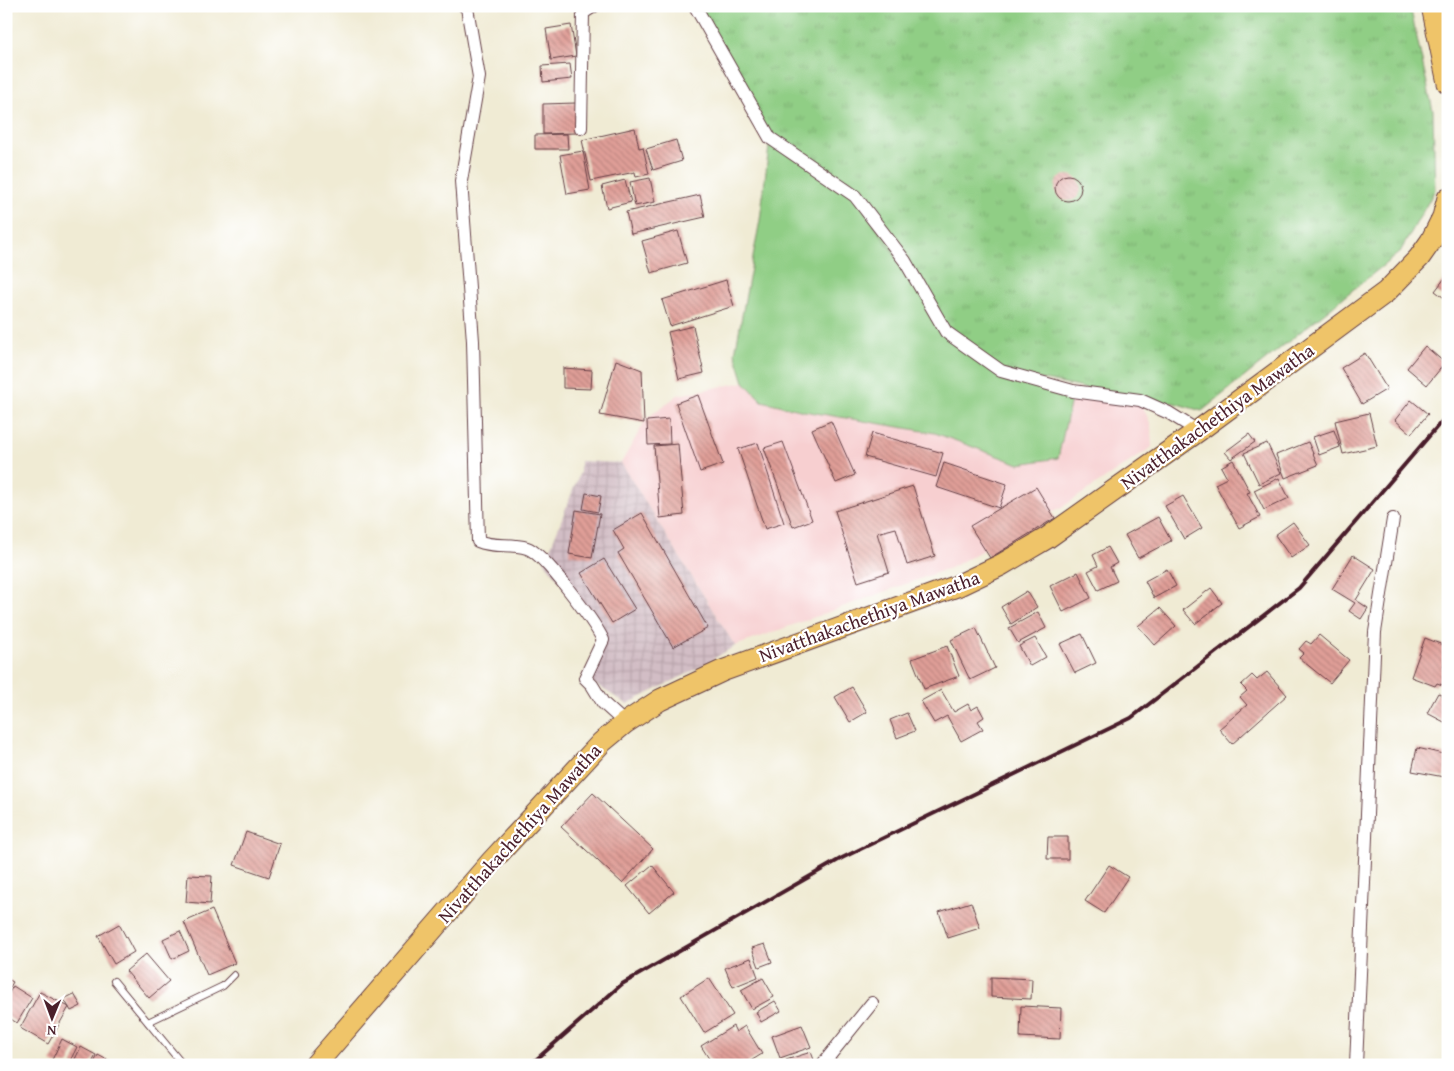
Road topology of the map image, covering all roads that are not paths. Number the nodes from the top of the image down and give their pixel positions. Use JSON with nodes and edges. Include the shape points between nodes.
{"nodes":[{"id":1,"x":464,"y":6,"type":"edge"},
{"id":2,"x":594,"y":6,"type":"edge"},
{"id":3,"x":695,"y":6,"type":"edge"},
{"id":4,"x":1432,"y":6,"type":"edge"},
{"id":5,"x":1448,"y":83,"type":"edge"},
{"id":6,"x":581,"y":128,"type":"dead end"},
{"id":7,"x":1448,"y":198,"type":"edge"},
{"id":8,"x":1198,"y":431,"type":"junction"},
{"id":9,"x":1393,"y":520,"type":"dead end"},
{"id":10,"x":625,"y":723,"type":"junction"},
{"id":11,"x":234,"y":975,"type":"dead end"},
{"id":12,"x":114,"y":982,"type":"dead end"},
{"id":13,"x":872,"y":1003,"type":"dead end"},
{"id":14,"x":148,"y":1022,"type":"junction"},
{"id":15,"x":183,"y":1065,"type":"edge"},
{"id":16,"x":315,"y":1065,"type":"edge"},
{"id":17,"x":822,"y":1065,"type":"edge"},
{"id":18,"x":1356,"y":1065,"type":"edge"}],
"edges":[{"from":1,"to":10,"type":"street","via":[[480,77],[461,181],[473,341],[478,541],[489,546],[530,548],[596,625],[604,640],[585,678],[603,703]]},
{"from":2,"to":6,"type":"street","via":[[583,13]]},
{"from":3,"to":8,"type":"street","via":[[770,138],[855,196],[905,261],[946,332],[1001,371],[1073,392],[1140,400]]},
{"from":4,"to":5,"type":"highway"},
{"from":7,"to":8,"type":"highway","name":"Nivatthakachethiya Mawatha","via":[[1431,241],[1398,282]]},
{"from":8,"to":10,"type":"highway","name":"Nivatthakachethiya Mawatha","via":[[1047,538],[1000,566],[957,586],[722,671],[660,700]]},
{"from":9,"to":18,"type":"street","via":[[1375,632]]},
{"from":10,"to":16,"type":"highway","name":"Nivatthakachethiya Mawatha","via":[[584,760],[491,862]]},
{"from":11,"to":14,"type":"lane","via":[[223,986]]},
{"from":12,"to":14,"type":"lane"},
{"from":13,"to":17,"type":"street"},
{"from":14,"to":15,"type":"lane"}]}
